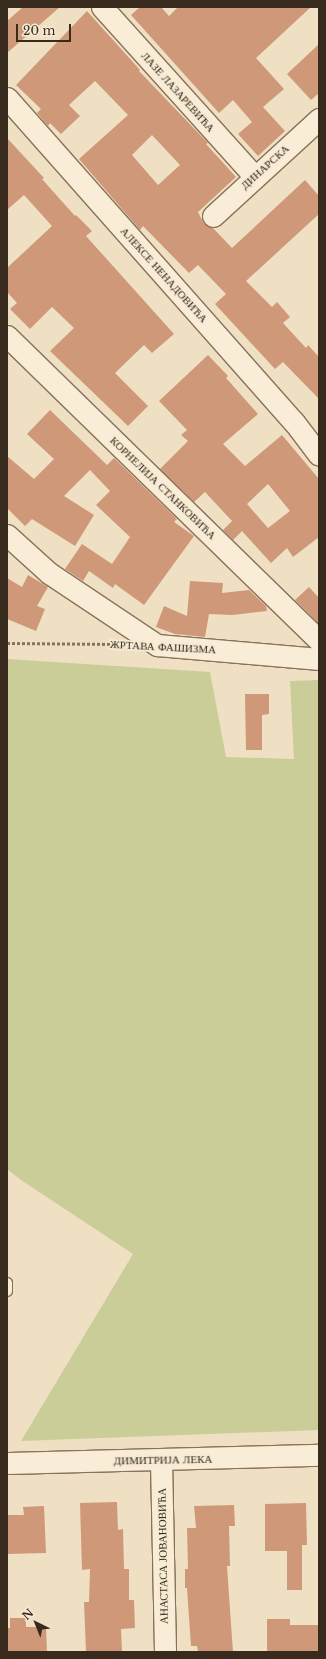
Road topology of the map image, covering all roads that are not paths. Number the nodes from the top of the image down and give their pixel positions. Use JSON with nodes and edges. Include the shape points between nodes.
{"nodes":[{"id":1,"x":102,"y":7,"type":"edge"},
{"id":2,"x":7,"y":98,"type":"edge"},
{"id":3,"x":319,"y":118,"type":"edge"},
{"id":4,"x":254,"y":176,"type":"junction"},
{"id":5,"x":213,"y":216,"type":"dead end"},
{"id":6,"x":7,"y":336,"type":"edge"},
{"id":7,"x":319,"y":455,"type":"edge"},
{"id":8,"x":7,"y":535,"type":"edge"},
{"id":9,"x":319,"y":641,"type":"edge"},
{"id":10,"x":319,"y":659,"type":"edge"},
{"id":11,"x":7,"y":1283,"type":"edge"},
{"id":12,"x":7,"y":1291,"type":"edge"},
{"id":13,"x":319,"y":1455,"type":"edge"},
{"id":14,"x":161,"y":1460,"type":"junction"},
{"id":15,"x":7,"y":1463,"type":"edge"},
{"id":16,"x":165,"y":1652,"type":"edge"}],
"edges":[{"from":1,"to":4,"type":"street","name":"ЛАЗЕ ЛАЗАРЕВИЋА"},
{"from":2,"to":7,"type":"street","name":"АЛЕКСЕ НЕНАДОВИЋА","via":[[294,422]]},
{"from":3,"to":4,"type":"street","name":"ДИНАРСКА"},
{"from":4,"to":5,"type":"street","name":"ДИНАРСКА"},
{"from":6,"to":9,"type":"street","name":"КОРНЕЛИЈА СТАНКОВИЋА"},
{"from":8,"to":10,"type":"street","name":"ЖРТАВА ФАШИЗМА","via":[[49,573],[157,644]]},
{"from":11,"to":12,"type":"lane"},
{"from":13,"to":14,"type":"street","name":"ДИМИТРИЈА ЛЕКА"},
{"from":14,"to":15,"type":"street","name":"ДИМИТРИЈА ЛЕКА"},
{"from":14,"to":16,"type":"street","name":"АНАСТАСА ЈОВАНОВИЋА"}]}
